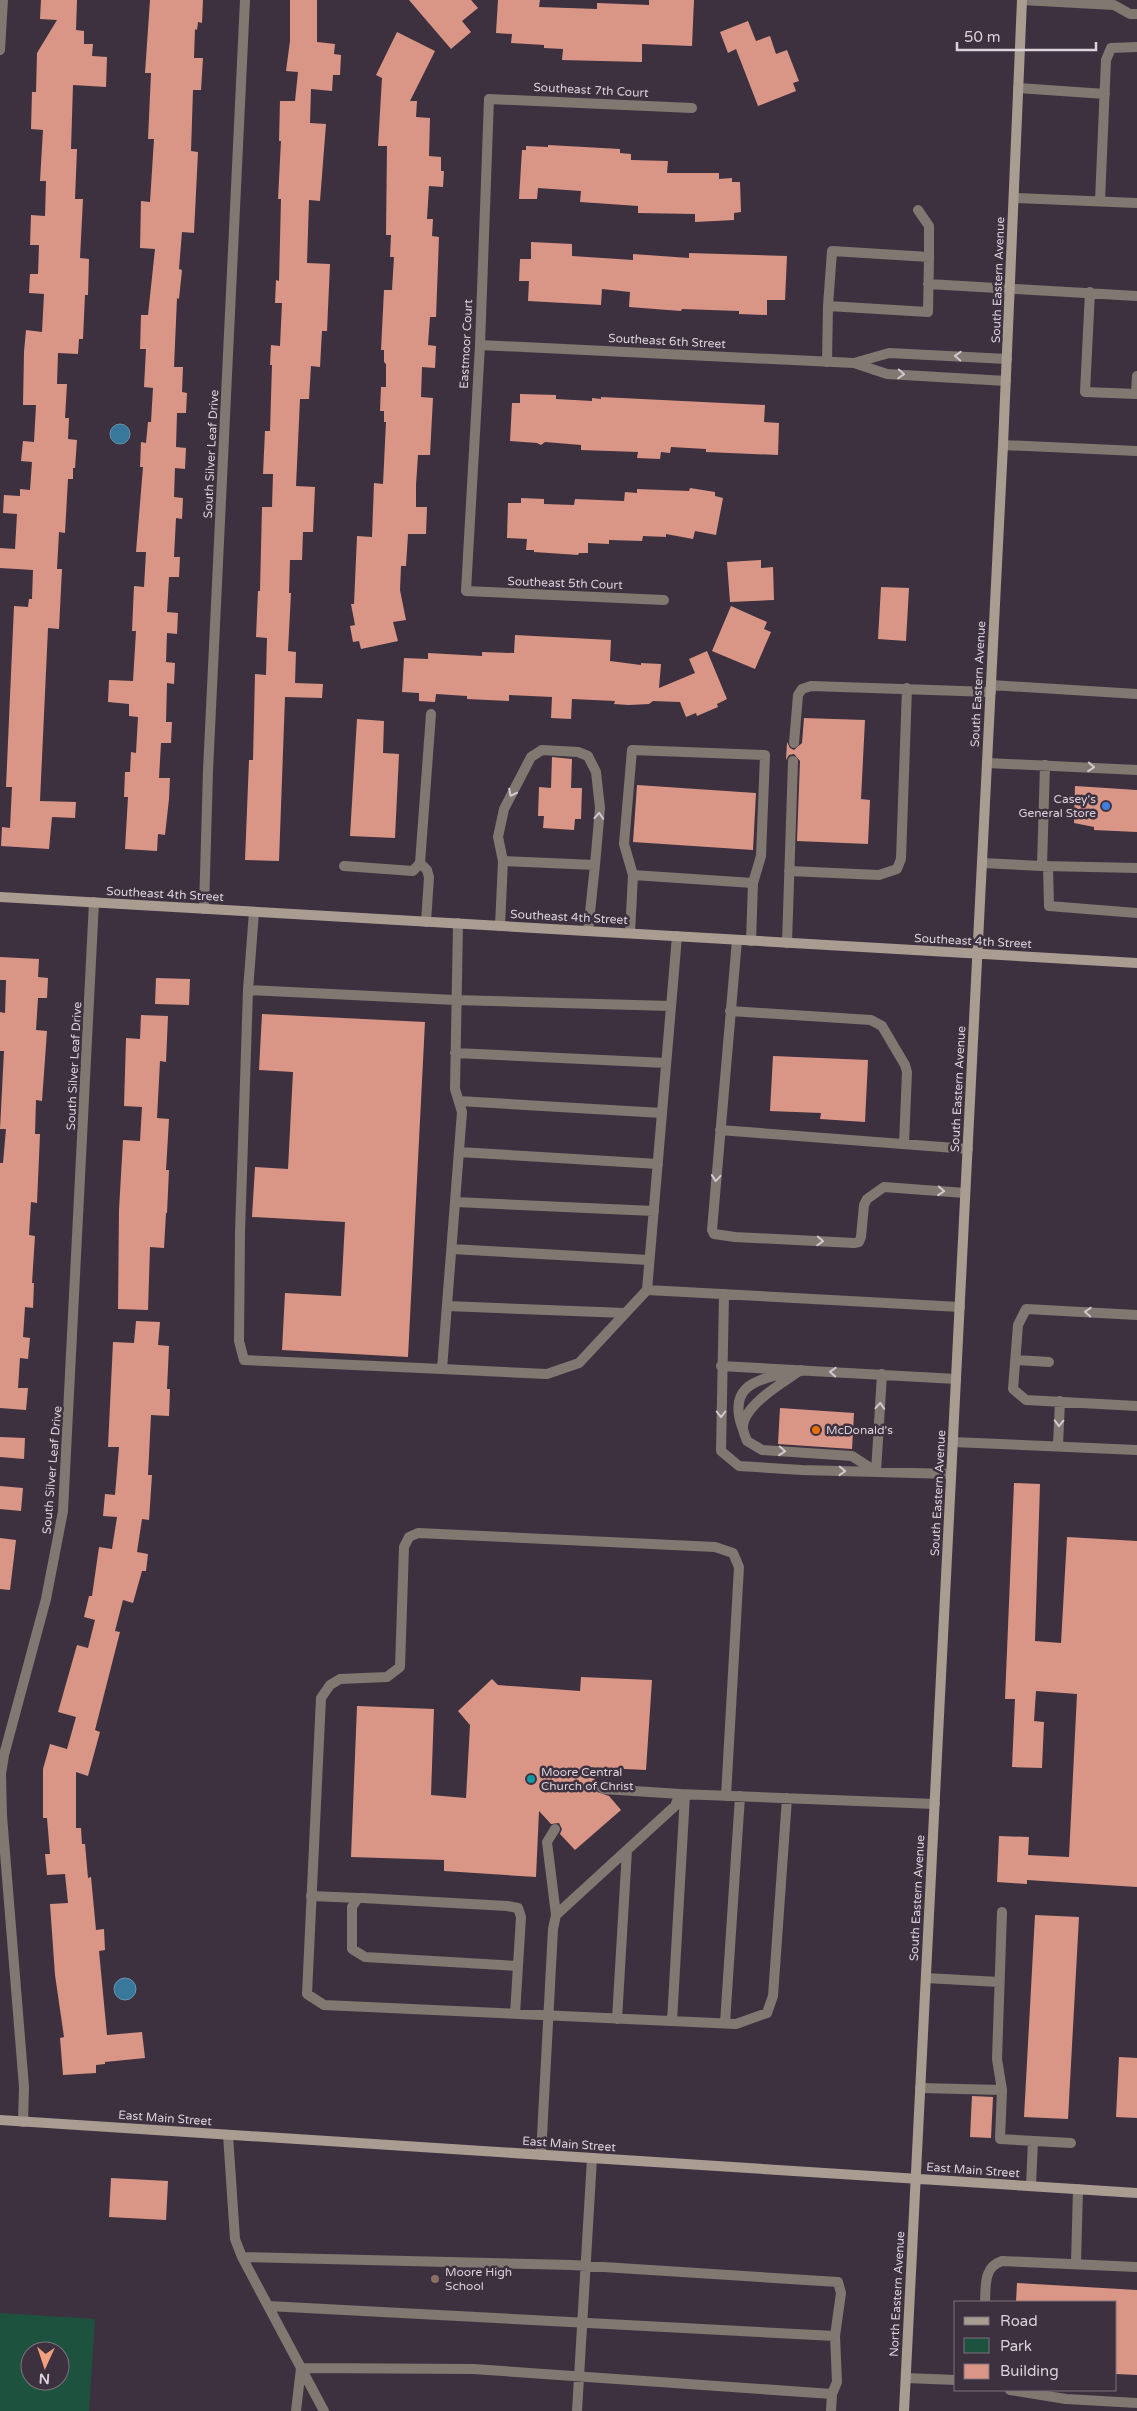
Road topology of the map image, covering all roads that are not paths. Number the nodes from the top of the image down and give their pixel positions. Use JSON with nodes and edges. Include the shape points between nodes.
{"nodes":[{"id":1,"x":3,"y":0,"type":"edge"},
{"id":2,"x":245,"y":0,"type":"edge"},
{"id":3,"x":1022,"y":0,"type":"edge"},
{"id":4,"x":1106,"y":2,"type":"edge"},
{"id":5,"x":1137,"y":14,"type":"edge"},
{"id":6,"x":1137,"y":47,"type":"edge"},
{"id":7,"x":0,"y":50,"type":"edge"},
{"id":8,"x":1018,"y":88,"type":"junction"},
{"id":9,"x":1104,"y":94,"type":"junction"},
{"id":10,"x":489,"y":99,"type":"joint"},
{"id":11,"x":692,"y":108,"type":"dead end"},
{"id":12,"x":1014,"y":198,"type":"junction"},
{"id":13,"x":1100,"y":202,"type":"junction"},
{"id":14,"x":1137,"y":203,"type":"edge"},
{"id":15,"x":918,"y":210,"type":"dead end"},
{"id":16,"x":929,"y":257,"type":"junction"},
{"id":17,"x":928,"y":284,"type":"junction"},
{"id":18,"x":1010,"y":288,"type":"junction"},
{"id":19,"x":1090,"y":292,"type":"junction"},
{"id":20,"x":1137,"y":296,"type":"edge"},
{"id":21,"x":828,"y":306,"type":"junction"},
{"id":22,"x":480,"y":345,"type":"junction"},
{"id":23,"x":1007,"y":359,"type":"junction"},
{"id":24,"x":827,"y":362,"type":"junction"},
{"id":25,"x":854,"y":363,"type":"junction"},
{"id":26,"x":1137,"y":376,"type":"edge"},
{"id":27,"x":1006,"y":380,"type":"junction"},
{"id":28,"x":1003,"y":445,"type":"junction"},
{"id":29,"x":1137,"y":451,"type":"edge"},
{"id":30,"x":466,"y":591,"type":"joint"},
{"id":31,"x":664,"y":600,"type":"dead end"},
{"id":32,"x":908,"y":688,"type":"junction"},
{"id":33,"x":991,"y":688,"type":"junction"},
{"id":34,"x":1137,"y":694,"type":"edge"},
{"id":35,"x":431,"y":714,"type":"dead end"},
{"id":36,"x":794,"y":743,"type":"dead end"},
{"id":37,"x":793,"y":761,"type":"dead end"},
{"id":38,"x":987,"y":763,"type":"junction"},
{"id":39,"x":1045,"y":765,"type":"junction"},
{"id":40,"x":1137,"y":770,"type":"edge"},
{"id":41,"x":503,"y":861,"type":"junction"},
{"id":42,"x":420,"y":863,"type":"junction"},
{"id":43,"x":982,"y":863,"type":"junction"},
{"id":44,"x":595,"y":865,"type":"junction"},
{"id":45,"x":344,"y":866,"type":"dead end"},
{"id":46,"x":1045,"y":866,"type":"junction"},
{"id":47,"x":1137,"y":868,"type":"edge"},
{"id":48,"x":789,"y":871,"type":"junction"},
{"id":49,"x":633,"y":875,"type":"junction"},
{"id":50,"x":753,"y":883,"type":"junction"},
{"id":51,"x":0,"y":897,"type":"edge"},
{"id":52,"x":94,"y":902,"type":"junction"},
{"id":53,"x":204,"y":909,"type":"junction"},
{"id":54,"x":254,"y":912,"type":"junction"},
{"id":55,"x":1137,"y":913,"type":"edge"},
{"id":56,"x":426,"y":922,"type":"junction"},
{"id":57,"x":458,"y":923,"type":"junction"},
{"id":58,"x":500,"y":926,"type":"junction"},
{"id":59,"x":588,"y":931,"type":"junction"},
{"id":60,"x":630,"y":933,"type":"junction"},
{"id":61,"x":677,"y":936,"type":"junction"},
{"id":62,"x":737,"y":940,"type":"junction"},
{"id":63,"x":751,"y":941,"type":"junction"},
{"id":64,"x":787,"y":943,"type":"junction"},
{"id":65,"x":977,"y":954,"type":"junction"},
{"id":66,"x":1137,"y":963,"type":"edge"},
{"id":67,"x":248,"y":990,"type":"junction"},
{"id":68,"x":455,"y":1000,"type":"junction"},
{"id":69,"x":671,"y":1006,"type":"junction"},
{"id":70,"x":730,"y":1011,"type":"junction"},
{"id":71,"x":455,"y":1053,"type":"junction"},
{"id":72,"x":666,"y":1063,"type":"junction"},
{"id":73,"x":459,"y":1100,"type":"junction"},
{"id":74,"x":662,"y":1113,"type":"junction"},
{"id":75,"x":720,"y":1130,"type":"junction"},
{"id":76,"x":904,"y":1144,"type":"junction"},
{"id":77,"x":968,"y":1149,"type":"junction"},
{"id":78,"x":459,"y":1152,"type":"junction"},
{"id":79,"x":658,"y":1164,"type":"junction"},
{"id":80,"x":965,"y":1193,"type":"junction"},
{"id":81,"x":455,"y":1202,"type":"junction"},
{"id":82,"x":654,"y":1211,"type":"junction"},
{"id":83,"x":452,"y":1249,"type":"junction"},
{"id":84,"x":649,"y":1260,"type":"junction"},
{"id":85,"x":647,"y":1290,"type":"junction"},
{"id":86,"x":724,"y":1294,"type":"junction"},
{"id":87,"x":447,"y":1306,"type":"junction"},
{"id":88,"x":960,"y":1307,"type":"junction"},
{"id":89,"x":625,"y":1313,"type":"junction"},
{"id":90,"x":1137,"y":1315,"type":"edge"},
{"id":91,"x":1015,"y":1360,"type":"junction"},
{"id":92,"x":1049,"y":1362,"type":"dead end"},
{"id":93,"x":721,"y":1366,"type":"junction"},
{"id":94,"x":442,"y":1369,"type":"junction"},
{"id":95,"x":801,"y":1370,"type":"junction"},
{"id":96,"x":882,"y":1374,"type":"junction"},
{"id":97,"x":956,"y":1379,"type":"junction"},
{"id":98,"x":1060,"y":1401,"type":"junction"},
{"id":99,"x":1137,"y":1406,"type":"edge"},
{"id":100,"x":742,"y":1428,"type":"junction"},
{"id":101,"x":953,"y":1442,"type":"junction"},
{"id":102,"x":1058,"y":1445,"type":"junction"},
{"id":103,"x":1137,"y":1450,"type":"edge"},
{"id":104,"x":876,"y":1472,"type":"junction"},
{"id":105,"x":951,"y":1474,"type":"junction"},
{"id":106,"x":603,"y":1789,"type":"dead end"},
{"id":107,"x":682,"y":1794,"type":"junction"},
{"id":108,"x":726,"y":1796,"type":"junction"},
{"id":109,"x":740,"y":1796,"type":"junction"},
{"id":110,"x":787,"y":1798,"type":"junction"},
{"id":111,"x":935,"y":1804,"type":"junction"},
{"id":112,"x":555,"y":1828,"type":"dead end"},
{"id":113,"x":627,"y":1850,"type":"junction"},
{"id":114,"x":312,"y":1896,"type":"junction"},
{"id":115,"x":358,"y":1898,"type":"junction"},
{"id":116,"x":1002,"y":1912,"type":"dead end"},
{"id":117,"x":556,"y":1915,"type":"junction"},
{"id":118,"x":518,"y":1966,"type":"junction"},
{"id":119,"x":926,"y":1978,"type":"junction"},
{"id":120,"x":999,"y":1982,"type":"junction"},
{"id":121,"x":515,"y":2014,"type":"junction"},
{"id":122,"x":548,"y":2016,"type":"junction"},
{"id":123,"x":617,"y":2019,"type":"junction"},
{"id":124,"x":672,"y":2021,"type":"junction"},
{"id":125,"x":726,"y":2023,"type":"junction"},
{"id":126,"x":920,"y":2088,"type":"junction"},
{"id":127,"x":1002,"y":2090,"type":"junction"},
{"id":128,"x":0,"y":2120,"type":"edge"},
{"id":129,"x":23,"y":2122,"type":"junction"},
{"id":130,"x":228,"y":2135,"type":"junction"},
{"id":131,"x":1033,"y":2141,"type":"junction"},
{"id":132,"x":1071,"y":2143,"type":"dead end"},
{"id":133,"x":541,"y":2155,"type":"junction"},
{"id":134,"x":592,"y":2158,"type":"junction"},
{"id":135,"x":916,"y":2179,"type":"junction"},
{"id":136,"x":1031,"y":2186,"type":"junction"},
{"id":137,"x":1078,"y":2189,"type":"junction"},
{"id":138,"x":1137,"y":2193,"type":"edge"},
{"id":139,"x":242,"y":2256,"type":"junction"},
{"id":140,"x":1076,"y":2263,"type":"junction"},
{"id":141,"x":585,"y":2267,"type":"junction"},
{"id":142,"x":1137,"y":2267,"type":"edge"},
{"id":143,"x":985,"y":2301,"type":"edge"},
{"id":144,"x":268,"y":2306,"type":"junction"},
{"id":145,"x":582,"y":2321,"type":"junction"},
{"id":146,"x":835,"y":2336,"type":"junction"},
{"id":147,"x":302,"y":2368,"type":"junction"},
{"id":148,"x":579,"y":2378,"type":"junction"},
{"id":149,"x":906,"y":2378,"type":"junction"},
{"id":150,"x":954,"y":2380,"type":"edge"},
{"id":151,"x":1016,"y":2391,"type":"edge"},
{"id":152,"x":832,"y":2394,"type":"junction"},
{"id":153,"x":1137,"y":2403,"type":"edge"},
{"id":154,"x":296,"y":2411,"type":"edge"},
{"id":155,"x":324,"y":2411,"type":"edge"},
{"id":156,"x":577,"y":2411,"type":"edge"},
{"id":157,"x":832,"y":2411,"type":"edge"},
{"id":158,"x":904,"y":2411,"type":"edge"}],
"edges":[{"from":1,"to":7,"type":"street"},
{"from":2,"to":53,"type":"street","name":"South Silver Leaf Drive"},
{"from":3,"to":4,"type":"street"},
{"from":3,"to":8,"type":"main road","name":"South Eastern Avenue"},
{"from":4,"to":5,"type":"street","via":[[1130,14]]},
{"from":6,"to":9,"type":"street","via":[[1111,48],[1106,60]]},
{"from":8,"to":9,"type":"street"},
{"from":8,"to":12,"type":"main road","name":"South Eastern Avenue"},
{"from":9,"to":13,"type":"street"},
{"from":10,"to":11,"type":"street","name":"Southeast 7th Court"},
{"from":10,"to":22,"type":"street","name":"Eastmoor Court"},
{"from":12,"to":13,"type":"street"},
{"from":12,"to":18,"type":"main road","name":"South Eastern Avenue"},
{"from":13,"to":14,"type":"street"},
{"from":15,"to":16,"type":"street","via":[[929,226]]},
{"from":16,"to":17,"type":"street"},
{"from":16,"to":21,"type":"street","via":[[832,251]]},
{"from":17,"to":18,"type":"street"},
{"from":17,"to":21,"type":"street","via":[[928,312]]},
{"from":18,"to":19,"type":"street"},
{"from":18,"to":23,"type":"main road","name":"South Eastern Avenue"},
{"from":19,"to":20,"type":"street"},
{"from":19,"to":26,"type":"street","via":[[1085,392],[1136,394]]},
{"from":21,"to":24,"type":"street"},
{"from":22,"to":24,"type":"street","name":"Southeast 6th Street"},
{"from":22,"to":30,"type":"street","name":"Eastmoor Court"},
{"from":23,"to":25,"type":"street","name":"Southeast 6th Street","one_way":true,"via":[[888,353]]},
{"from":23,"to":27,"type":"main road","name":"South Eastern Avenue"},
{"from":24,"to":25,"type":"street","name":"Southeast 6th Street"},
{"from":25,"to":27,"type":"street","name":"Southeast 6th Street","one_way":true,"via":[[887,374]]},
{"from":27,"to":28,"type":"main road","name":"South Eastern Avenue"},
{"from":28,"to":29,"type":"street"},
{"from":28,"to":33,"type":"main road","name":"South Eastern Avenue"},
{"from":30,"to":31,"type":"street","name":"Southeast 5th Court"},
{"from":32,"to":33,"type":"street"},
{"from":32,"to":36,"type":"street","via":[[810,686],[802,689],[798,695]]},
{"from":32,"to":48,"type":"street","via":[[901,859],[897,869],[879,876]]},
{"from":33,"to":34,"type":"street"},
{"from":33,"to":38,"type":"main road","name":"South Eastern Avenue"},
{"from":35,"to":42,"type":"street"},
{"from":37,"to":48,"type":"street"},
{"from":38,"to":39,"type":"street"},
{"from":38,"to":43,"type":"main road","name":"South Eastern Avenue"},
{"from":39,"to":40,"type":"street","one_way":true},
{"from":39,"to":46,"type":"street"},
{"from":41,"to":44,"type":"street"},
{"from":44,"to":41,"type":"street","one_way":true,"via":[[600,808],[596,772],[588,756],[578,752],[542,750],[531,757],[504,809],[498,837]]},
{"from":41,"to":58,"type":"street"},
{"from":42,"to":45,"type":"street","via":[[413,870]]},
{"from":42,"to":56,"type":"street","via":[[429,877]]},
{"from":43,"to":46,"type":"street"},
{"from":43,"to":65,"type":"main road","name":"South Eastern Avenue"},
{"from":44,"to":59,"type":"street"},
{"from":46,"to":47,"type":"street"},
{"from":46,"to":55,"type":"street","via":[[1049,906]]},
{"from":48,"to":64,"type":"street"},
{"from":49,"to":50,"type":"street"},
{"from":49,"to":50,"type":"street","via":[[624,844],[632,750],[765,755],[761,856]]},
{"from":49,"to":60,"type":"street"},
{"from":50,"to":63,"type":"street"},
{"from":51,"to":52,"type":"main road","name":"Southeast 4th Street"},
{"from":52,"to":53,"type":"main road","name":"Southeast 4th Street"},
{"from":52,"to":129,"type":"street","name":"South Silver Leaf Drive","via":[[63,1511],[46,1599],[1,1774],[24,2087]]},
{"from":53,"to":54,"type":"main road","name":"Southeast 4th Street"},
{"from":54,"to":56,"type":"main road","name":"Southeast 4th Street"},
{"from":54,"to":67,"type":"street"},
{"from":56,"to":57,"type":"main road","name":"Southeast 4th Street"},
{"from":57,"to":58,"type":"main road","name":"Southeast 4th Street"},
{"from":57,"to":68,"type":"street"},
{"from":58,"to":59,"type":"main road","name":"Southeast 4th Street"},
{"from":59,"to":60,"type":"main road","name":"Southeast 4th Street"},
{"from":60,"to":61,"type":"main road","name":"Southeast 4th Street"},
{"from":61,"to":62,"type":"main road","name":"Southeast 4th Street"},
{"from":61,"to":69,"type":"street"},
{"from":62,"to":63,"type":"main road","name":"Southeast 4th Street"},
{"from":62,"to":70,"type":"street"},
{"from":63,"to":64,"type":"main road","name":"Southeast 4th Street"},
{"from":64,"to":65,"type":"main road","name":"Southeast 4th Street"},
{"from":65,"to":66,"type":"main road","name":"Southeast 4th Street"},
{"from":65,"to":77,"type":"main road","name":"South Eastern Avenue"},
{"from":67,"to":68,"type":"street"},
{"from":67,"to":94,"type":"street","via":[[240,1243],[240,1341],[244,1360]]},
{"from":68,"to":69,"type":"street"},
{"from":68,"to":71,"type":"street"},
{"from":69,"to":72,"type":"street"},
{"from":70,"to":75,"type":"street"},
{"from":70,"to":76,"type":"street","via":[[871,1020],[882,1026],[906,1064]]},
{"from":71,"to":72,"type":"street"},
{"from":71,"to":73,"type":"street","via":[[455,1089]]},
{"from":72,"to":74,"type":"street"},
{"from":73,"to":74,"type":"street"},
{"from":73,"to":78,"type":"street","via":[[462,1112]]},
{"from":74,"to":79,"type":"street"},
{"from":75,"to":76,"type":"street"},
{"from":75,"to":80,"type":"street","one_way":true,"via":[[712,1230],[718,1236],[859,1242],[864,1205],[884,1187]]},
{"from":76,"to":77,"type":"street"},
{"from":77,"to":80,"type":"main road","name":"South Eastern Avenue"},
{"from":78,"to":79,"type":"street"},
{"from":78,"to":81,"type":"street"},
{"from":79,"to":82,"type":"street"},
{"from":80,"to":88,"type":"main road","name":"South Eastern Avenue"},
{"from":81,"to":82,"type":"street"},
{"from":81,"to":83,"type":"street"},
{"from":82,"to":84,"type":"street"},
{"from":83,"to":84,"type":"street"},
{"from":83,"to":87,"type":"street"},
{"from":84,"to":85,"type":"street"},
{"from":85,"to":86,"type":"street"},
{"from":85,"to":89,"type":"street"},
{"from":86,"to":88,"type":"street"},
{"from":86,"to":93,"type":"street"},
{"from":87,"to":89,"type":"street"},
{"from":87,"to":94,"type":"street"},
{"from":88,"to":97,"type":"main road","name":"South Eastern Avenue"},
{"from":89,"to":94,"type":"street","via":[[579,1363],[547,1374]]},
{"from":90,"to":91,"type":"street","one_way":true,"via":[[1026,1309],[1018,1325]]},
{"from":91,"to":92,"type":"street"},
{"from":91,"to":98,"type":"street","via":[[1013,1389],[1026,1400]]},
{"from":93,"to":95,"type":"street"},
{"from":93,"to":104,"type":"street","one_way":true,"via":[[721,1451],[739,1466]]},
{"from":96,"to":95,"type":"street","one_way":true},
{"from":95,"to":100,"type":"street","via":[[770,1391],[746,1413]]},
{"from":95,"to":100,"type":"street","via":[[764,1378],[748,1386],[739,1398]]},
{"from":96,"to":97,"type":"street"},
{"from":104,"to":96,"type":"street","one_way":true},
{"from":97,"to":101,"type":"main road","name":"South Eastern Avenue"},
{"from":98,"to":99,"type":"street"},
{"from":98,"to":102,"type":"street","one_way":true},
{"from":100,"to":104,"type":"street","one_way":true,"via":[[747,1441],[762,1450],[852,1456]]},
{"from":101,"to":102,"type":"street"},
{"from":101,"to":105,"type":"main road","name":"South Eastern Avenue"},
{"from":102,"to":103,"type":"street"},
{"from":104,"to":105,"type":"street"},
{"from":105,"to":111,"type":"main road","name":"South Eastern Avenue"},
{"from":106,"to":107,"type":"street"},
{"from":107,"to":108,"type":"street"},
{"from":107,"to":113,"type":"street","via":[[674,1806]]},
{"from":107,"to":124,"type":"street"},
{"from":108,"to":109,"type":"street"},
{"from":108,"to":114,"type":"street","via":[[739,1567],[733,1553],[715,1547],[418,1533],[409,1537],[404,1547],[400,1667],[387,1677],[340,1679],[330,1685],[321,1698]]},
{"from":109,"to":110,"type":"street"},
{"from":109,"to":125,"type":"street"},
{"from":110,"to":111,"type":"street"},
{"from":110,"to":125,"type":"street","via":[[773,1996],[767,2014],[736,2024]]},
{"from":111,"to":119,"type":"main road","name":"South Eastern Avenue"},
{"from":112,"to":117,"type":"street","via":[[547,1842]]},
{"from":113,"to":117,"type":"street"},
{"from":113,"to":123,"type":"street"},
{"from":114,"to":115,"type":"street"},
{"from":114,"to":121,"type":"street","via":[[307,1994],[324,2005]]},
{"from":115,"to":118,"type":"street","via":[[518,1908],[521,1917]]},
{"from":115,"to":118,"type":"street","via":[[352,1907],[351,1943],[358,1955]]},
{"from":116,"to":120,"type":"street"},
{"from":117,"to":122,"type":"street"},
{"from":118,"to":121,"type":"street"},
{"from":119,"to":120,"type":"street"},
{"from":119,"to":126,"type":"main road","name":"South Eastern Avenue"},
{"from":120,"to":127,"type":"street","via":[[997,2059]]},
{"from":121,"to":122,"type":"street"},
{"from":122,"to":123,"type":"street"},
{"from":122,"to":133,"type":"street"},
{"from":123,"to":124,"type":"street"},
{"from":124,"to":125,"type":"street"},
{"from":126,"to":127,"type":"street"},
{"from":126,"to":135,"type":"main road","name":"South Eastern Avenue"},
{"from":127,"to":131,"type":"street","via":[[1000,2139]]},
{"from":128,"to":129,"type":"main road","name":"East Main Street"},
{"from":129,"to":130,"type":"main road","name":"East Main Street"},
{"from":130,"to":133,"type":"main road","name":"East Main Street"},
{"from":130,"to":139,"type":"street","via":[[236,2240]]},
{"from":131,"to":132,"type":"street"},
{"from":131,"to":136,"type":"street"},
{"from":133,"to":134,"type":"main road","name":"East Main Street"},
{"from":134,"to":135,"type":"main road","name":"East Main Street"},
{"from":134,"to":141,"type":"street"},
{"from":135,"to":136,"type":"main road","name":"East Main Street"},
{"from":135,"to":149,"type":"main road","name":"North Eastern Avenue"},
{"from":136,"to":137,"type":"main road","name":"East Main Street"},
{"from":137,"to":138,"type":"main road","name":"East Main Street"},
{"from":137,"to":140,"type":"street"},
{"from":139,"to":141,"type":"street"},
{"from":139,"to":144,"type":"street"},
{"from":140,"to":142,"type":"street"},
{"from":140,"to":143,"type":"street","via":[[996,2263],[986,2277]]},
{"from":141,"to":145,"type":"street"},
{"from":141,"to":146,"type":"street","via":[[838,2282],[841,2293]]},
{"from":144,"to":145,"type":"street"},
{"from":144,"to":147,"type":"street"},
{"from":145,"to":146,"type":"street"},
{"from":145,"to":148,"type":"street"},
{"from":146,"to":152,"type":"street","via":[[837,2382]]},
{"from":147,"to":148,"type":"street","via":[[473,2369]]},
{"from":147,"to":154,"type":"street"},
{"from":147,"to":155,"type":"street"},
{"from":148,"to":152,"type":"street"},
{"from":148,"to":156,"type":"street"},
{"from":149,"to":150,"type":"street"},
{"from":149,"to":158,"type":"main road","name":"North Eastern Avenue"},
{"from":151,"to":153,"type":"street","via":[[1066,2399]]},
{"from":152,"to":157,"type":"street"}]}
